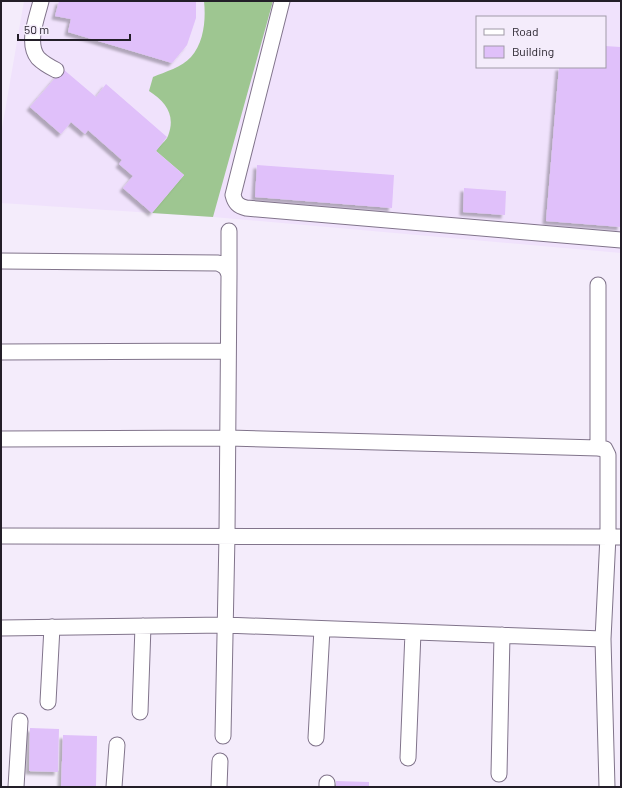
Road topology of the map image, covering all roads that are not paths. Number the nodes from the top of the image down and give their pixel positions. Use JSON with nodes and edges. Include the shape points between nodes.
{"nodes":[{"id":1,"x":41,"y":1,"type":"edge"},
{"id":2,"x":282,"y":1,"type":"edge"},
{"id":3,"x":56,"y":70,"type":"dead end"},
{"id":4,"x":229,"y":231,"type":"dead end"},
{"id":5,"x":621,"y":240,"type":"edge"},
{"id":6,"x":1,"y":261,"type":"edge"},
{"id":7,"x":229,"y":275,"type":"junction"},
{"id":8,"x":598,"y":285,"type":"dead end"},
{"id":9,"x":228,"y":351,"type":"junction"},
{"id":10,"x":1,"y":352,"type":"edge"},
{"id":11,"x":228,"y":438,"type":"junction"},
{"id":12,"x":1,"y":439,"type":"edge"},
{"id":13,"x":598,"y":448,"type":"junction"},
{"id":14,"x":227,"y":535,"type":"junction"},
{"id":15,"x":1,"y":536,"type":"edge"},
{"id":16,"x":614,"y":537,"type":"edge"},
{"id":17,"x":225,"y":625,"type":"junction"},
{"id":18,"x":143,"y":626,"type":"junction"},
{"id":19,"x":52,"y":627,"type":"junction"},
{"id":20,"x":1,"y":628,"type":"edge"},
{"id":21,"x":322,"y":629,"type":"junction"},
{"id":22,"x":413,"y":632,"type":"junction"},
{"id":23,"x":502,"y":635,"type":"junction"},
{"id":24,"x":602,"y":639,"type":"junction"},
{"id":25,"x":48,"y":702,"type":"dead end"},
{"id":26,"x":140,"y":712,"type":"dead end"},
{"id":27,"x":20,"y":721,"type":"dead end"},
{"id":28,"x":223,"y":736,"type":"dead end"},
{"id":29,"x":316,"y":738,"type":"dead end"},
{"id":30,"x":117,"y":745,"type":"dead end"},
{"id":31,"x":408,"y":758,"type":"dead end"},
{"id":32,"x":220,"y":760,"type":"dead end"},
{"id":33,"x":499,"y":774,"type":"dead end"},
{"id":34,"x":16,"y":787,"type":"edge"},
{"id":35,"x":114,"y":787,"type":"edge"},
{"id":36,"x":219,"y":787,"type":"edge"},
{"id":37,"x":607,"y":787,"type":"edge"}],
"edges":[{"from":1,"to":3,"type":"street","via":[[32,44],[34,53],[40,60]]},
{"from":2,"to":5,"type":"street","via":[[232,195],[238,206]]},
{"from":4,"to":7,"type":"street"},
{"from":6,"to":7,"type":"street","via":[[218,263],[224,265]]},
{"from":7,"to":9,"type":"street"},
{"from":8,"to":13,"type":"street"},
{"from":9,"to":10,"type":"street"},
{"from":9,"to":11,"type":"street"},
{"from":11,"to":12,"type":"street"},
{"from":11,"to":13,"type":"street"},
{"from":11,"to":14,"type":"street"},
{"from":13,"to":16,"type":"street","via":[[605,450],[608,455]]},
{"from":14,"to":15,"type":"street"},
{"from":14,"to":16,"type":"street"},
{"from":14,"to":17,"type":"street"},
{"from":16,"to":24,"type":"street"},
{"from":17,"to":18,"type":"street"},
{"from":17,"to":21,"type":"street"},
{"from":17,"to":28,"type":"street"},
{"from":18,"to":19,"type":"street"},
{"from":18,"to":26,"type":"street"},
{"from":19,"to":20,"type":"street"},
{"from":19,"to":25,"type":"street"},
{"from":21,"to":22,"type":"street"},
{"from":21,"to":29,"type":"street"},
{"from":22,"to":23,"type":"street"},
{"from":22,"to":31,"type":"street"},
{"from":23,"to":24,"type":"street"},
{"from":23,"to":33,"type":"street"},
{"from":24,"to":37,"type":"street"},
{"from":27,"to":34,"type":"street"},
{"from":30,"to":35,"type":"street"},
{"from":32,"to":36,"type":"street"}]}
